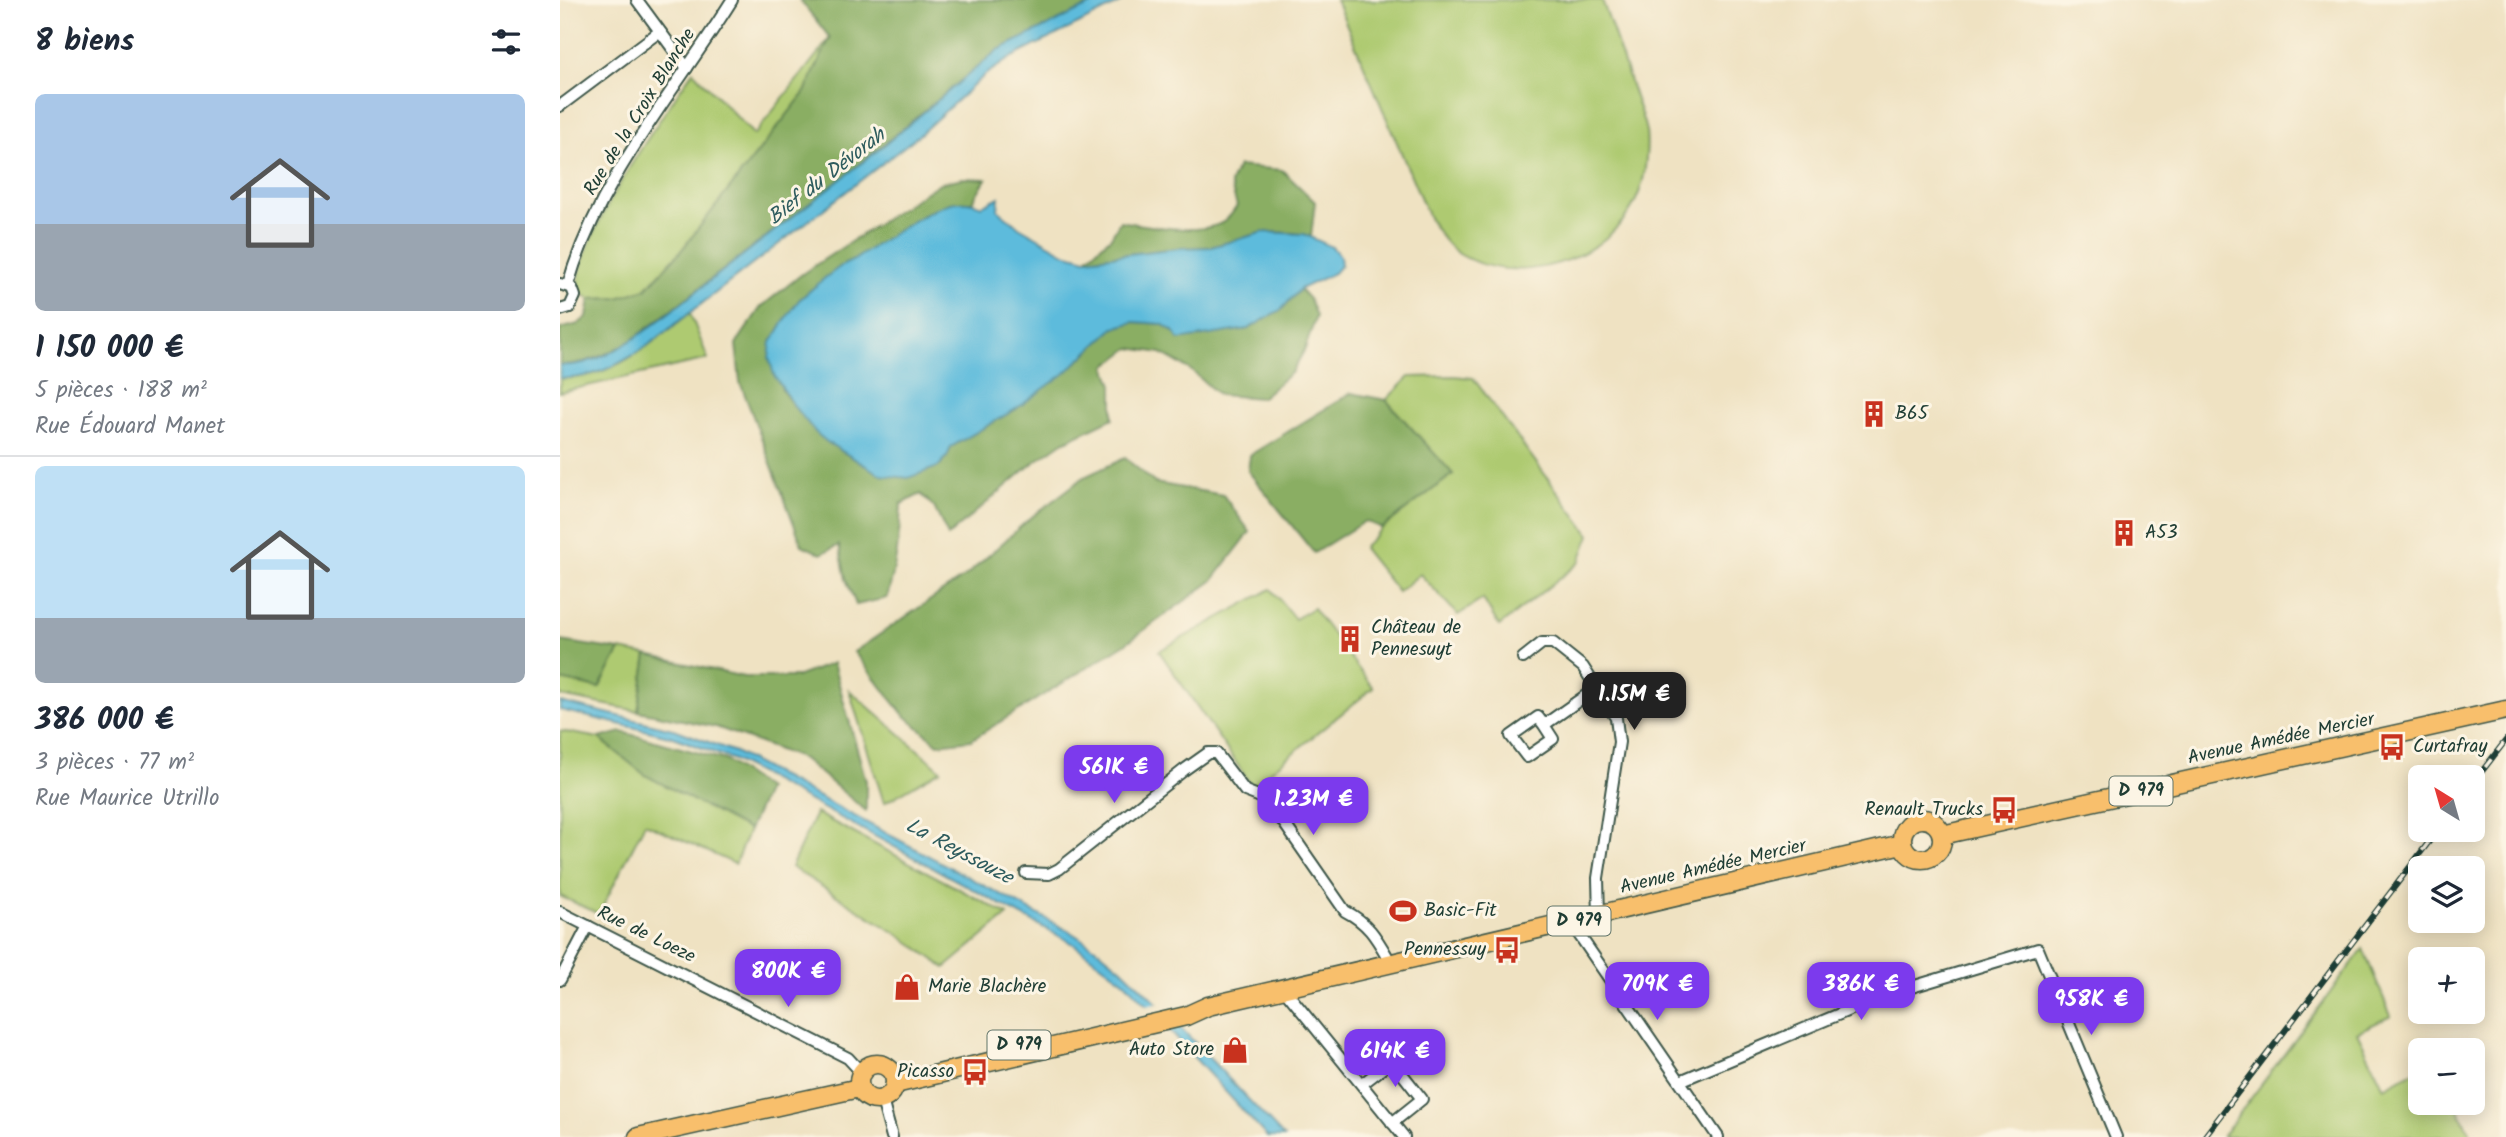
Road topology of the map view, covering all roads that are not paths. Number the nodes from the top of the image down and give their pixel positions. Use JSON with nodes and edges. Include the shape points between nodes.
{"nodes":[{"id":1,"x":637,"y":0,"type":"edge"},
{"id":2,"x":732,"y":0,"type":"edge"},
{"id":3,"x":659,"y":32,"type":"junction"},
{"id":4,"x":687,"y":68,"type":"junction"},
{"id":5,"x":560,"y":106,"type":"edge"},
{"id":6,"x":564,"y":284,"type":"edge"},
{"id":7,"x":560,"y":310,"type":"edge"},
{"id":8,"x":1523,"y":657,"type":"dead end"},
{"id":9,"x":1598,"y":687,"type":"junction"},
{"id":10,"x":2506,"y":710,"type":"edge"},
{"id":11,"x":1544,"y":726,"type":"dead end"},
{"id":12,"x":1942,"y":835,"type":"junction"},
{"id":13,"x":1902,"y":844,"type":"junction"},
{"id":14,"x":1026,"y":873,"type":"dead end"},
{"id":15,"x":560,"y":912,"type":"edge"},
{"id":16,"x":1599,"y":916,"type":"junction"},
{"id":17,"x":1571,"y":923,"type":"junction"},
{"id":18,"x":587,"y":926,"type":"junction"},
{"id":19,"x":1391,"y":963,"type":"junction"},
{"id":20,"x":560,"y":980,"type":"edge"},
{"id":21,"x":1284,"y":989,"type":"junction"},
{"id":22,"x":894,"y":1079,"type":"junction"},
{"id":23,"x":860,"y":1080,"type":"junction"},
{"id":24,"x":1680,"y":1081,"type":"junction"},
{"id":25,"x":1362,"y":1084,"type":"junction"},
{"id":26,"x":882,"y":1100,"type":"junction"},
{"id":27,"x":1392,"y":1122,"type":"junction"},
{"id":28,"x":638,"y":1137,"type":"edge"},
{"id":29,"x":892,"y":1137,"type":"edge"},
{"id":30,"x":1404,"y":1137,"type":"edge"},
{"id":31,"x":1718,"y":1137,"type":"edge"},
{"id":32,"x":2116,"y":1137,"type":"edge"}],
"edges":[{"from":1,"to":3,"type":"street"},
{"from":2,"to":4,"type":"street","name":"Rue de la Croix Blanche"},
{"from":3,"to":4,"type":"street"},
{"from":3,"to":5,"type":"street"},
{"from":4,"to":6,"type":"street","name":"Rue de la Croix Blanche","via":[[610,189]]},
{"from":6,"to":7,"type":"street","name":"Rue de la Croix Blanche","via":[[574,292],[575,300]]},
{"from":8,"to":9,"type":"street","via":[[1542,643],[1553,643],[1583,667]]},
{"from":9,"to":11,"type":"street"},
{"from":9,"to":16,"type":"street","via":[[1616,718],[1619,742],[1598,878]]},
{"from":10,"to":12,"type":"main road","name":"Avenue Amédée Mercier","number":"D 979"},
{"from":12,"to":13,"type":"main road","via":[[1940,849],[1929,858],[1909,856]]},
{"from":12,"to":13,"type":"main road","via":[[1933,822],[1917,819],[1904,828]]},
{"from":13,"to":16,"type":"main road","name":"Avenue Amédée Mercier","number":"D 979"},
{"from":14,"to":19,"type":"street","via":[[1049,874],[1059,869],[1208,752],[1216,753],[1245,791],[1268,800],[1345,911],[1363,920]]},
{"from":15,"to":18,"type":"street","name":"Rue de Loeze"},
{"from":16,"to":17,"type":"main road","name":"Avenue Amédée Mercier","number":"D 979"},
{"from":17,"to":19,"type":"main road","name":"Avenue Amédée Mercier","number":"D 979"},
{"from":17,"to":24,"type":"street"},
{"from":18,"to":20,"type":"street"},
{"from":18,"to":23,"type":"street","name":"Rue de Loeze","via":[[848,1058]]},
{"from":19,"to":21,"type":"main road","name":"Avenue Amédée Mercier","number":"D 979"},
{"from":21,"to":22,"type":"main road","name":"Avenue Amédée Mercier","number":"D 979","via":[[1183,1007],[1161,1017]]},
{"from":21,"to":25,"type":"street"},
{"from":22,"to":23,"type":"main road","via":[[877,1064],[866,1068]]},
{"from":22,"to":26,"type":"main road","via":[[890,1094]]},
{"from":23,"to":26,"type":"main road","via":[[866,1097]]},
{"from":23,"to":28,"type":"main road"},
{"from":24,"to":31,"type":"street"},
{"from":24,"to":32,"type":"street","via":[[1885,995],[2038,949]]},
{"from":25,"to":27,"type":"street"},
{"from":25,"to":27,"type":"street","via":[[1392,1061],[1415,1089],[1422,1099]]},
{"from":26,"to":29,"type":"street"},
{"from":27,"to":30,"type":"street"}]}
